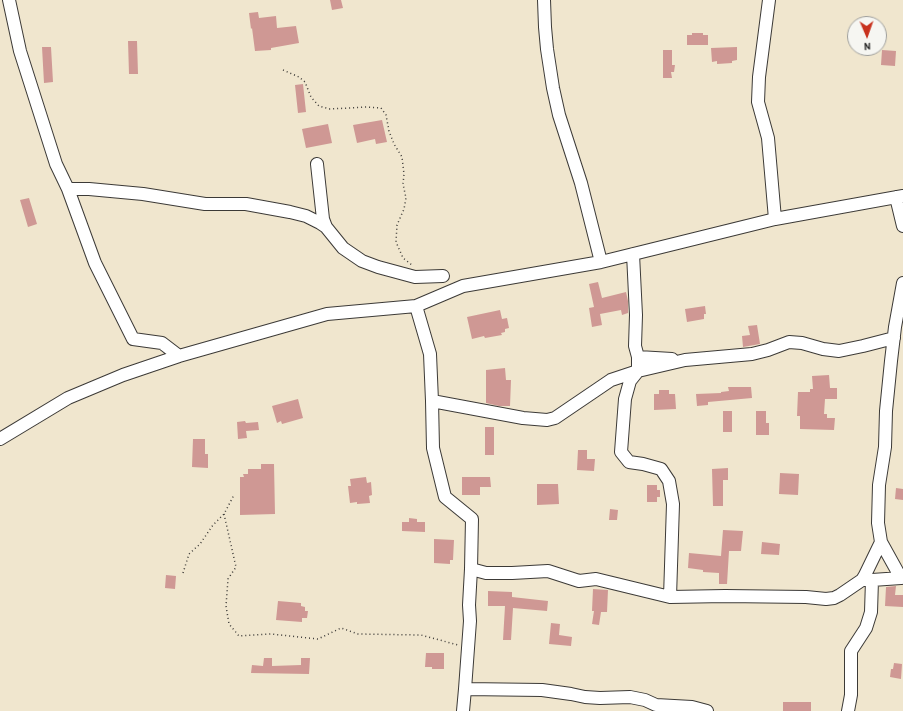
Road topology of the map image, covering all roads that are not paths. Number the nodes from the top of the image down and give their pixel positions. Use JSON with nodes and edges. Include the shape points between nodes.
{"nodes":[{"id":1,"x":9,"y":0,"type":"edge"},
{"id":2,"x":544,"y":0,"type":"edge"},
{"id":3,"x":769,"y":0,"type":"edge"},
{"id":4,"x":317,"y":164,"type":"dead end"},
{"id":5,"x":68,"y":189,"type":"junction"},
{"id":6,"x":900,"y":196,"type":"edge"},
{"id":7,"x":774,"y":219,"type":"junction"},
{"id":8,"x":903,"y":226,"type":"edge"},
{"id":9,"x":326,"y":227,"type":"junction"},
{"id":10,"x":633,"y":254,"type":"junction"},
{"id":11,"x":601,"y":262,"type":"junction"},
{"id":12,"x":443,"y":276,"type":"dead end"},
{"id":13,"x":903,"y":283,"type":"edge"},
{"id":14,"x":416,"y":306,"type":"junction"},
{"id":15,"x":894,"y":338,"type":"junction"},
{"id":16,"x":179,"y":356,"type":"junction"},
{"id":17,"x":638,"y":357,"type":"junction"},
{"id":18,"x":685,"y":360,"type":"junction"},
{"id":19,"x":638,"y":371,"type":"junction"},
{"id":20,"x":432,"y":401,"type":"junction"},
{"id":21,"x":0,"y":439,"type":"edge"},
{"id":22,"x":881,"y":542,"type":"junction"},
{"id":23,"x":471,"y":569,"type":"junction"},
{"id":24,"x":902,"y":579,"type":"edge"},
{"id":25,"x":867,"y":580,"type":"junction"},
{"id":26,"x":670,"y":597,"type":"junction"},
{"id":27,"x":465,"y":689,"type":"junction"},
{"id":28,"x":669,"y":708,"type":"edge"},
{"id":29,"x":463,"y":711,"type":"edge"},
{"id":30,"x":707,"y":711,"type":"edge"},
{"id":31,"x":848,"y":711,"type":"edge"}],
"edges":[{"from":1,"to":5,"type":"street","via":[[20,51],[56,164]]},
{"from":2,"to":11,"type":"street","via":[[547,49],[553,88]]},
{"from":3,"to":7,"type":"street","via":[[758,102],[768,138]]},
{"from":4,"to":9,"type":"street"},
{"from":5,"to":9,"type":"street","via":[[143,194],[205,204],[246,204],[306,216]]},
{"from":5,"to":16,"type":"street","via":[[95,263],[132,339],[162,343]]},
{"from":6,"to":7,"type":"street"},
{"from":6,"to":8,"type":"street"},
{"from":7,"to":10,"type":"street"},
{"from":9,"to":12,"type":"street","via":[[343,248],[362,261],[415,276]]},
{"from":10,"to":11,"type":"street"},
{"from":10,"to":17,"type":"street","via":[[635,346]]},
{"from":11,"to":14,"type":"street","via":[[463,286]]},
{"from":13,"to":15,"type":"street"},
{"from":14,"to":16,"type":"street","via":[[327,314]]},
{"from":14,"to":20,"type":"street","via":[[430,354]]},
{"from":15,"to":18,"type":"street","via":[[839,351],[789,342],[752,354]]},
{"from":15,"to":22,"type":"street","via":[[885,447],[879,485],[878,523]]},
{"from":16,"to":21,"type":"street","via":[[123,375],[68,398]]},
{"from":17,"to":18,"type":"street"},
{"from":17,"to":19,"type":"street"},
{"from":18,"to":19,"type":"street"},
{"from":19,"to":20,"type":"street","via":[[611,380],[555,418],[547,420]]},
{"from":19,"to":26,"type":"street","via":[[630,381],[625,399],[622,452],[629,462],[661,469],[669,481],[673,504]]},
{"from":20,"to":23,"type":"street","via":[[433,448],[445,497],[472,519]]},
{"from":22,"to":24,"type":"street"},
{"from":22,"to":25,"type":"street","via":[[865,575]]},
{"from":23,"to":26,"type":"street","via":[[492,573],[548,571],[579,581],[596,579]]},
{"from":23,"to":27,"type":"street"},
{"from":24,"to":25,"type":"street"},
{"from":25,"to":26,"type":"street","via":[[840,596],[826,600],[806,596]]},
{"from":25,"to":31,"type":"street","via":[[871,612],[866,628],[851,651],[851,695]]},
{"from":27,"to":28,"type":"street","via":[[542,690],[586,698],[630,697]]},
{"from":27,"to":29,"type":"street"},
{"from":28,"to":30,"type":"street","via":[[692,707]]}]}
